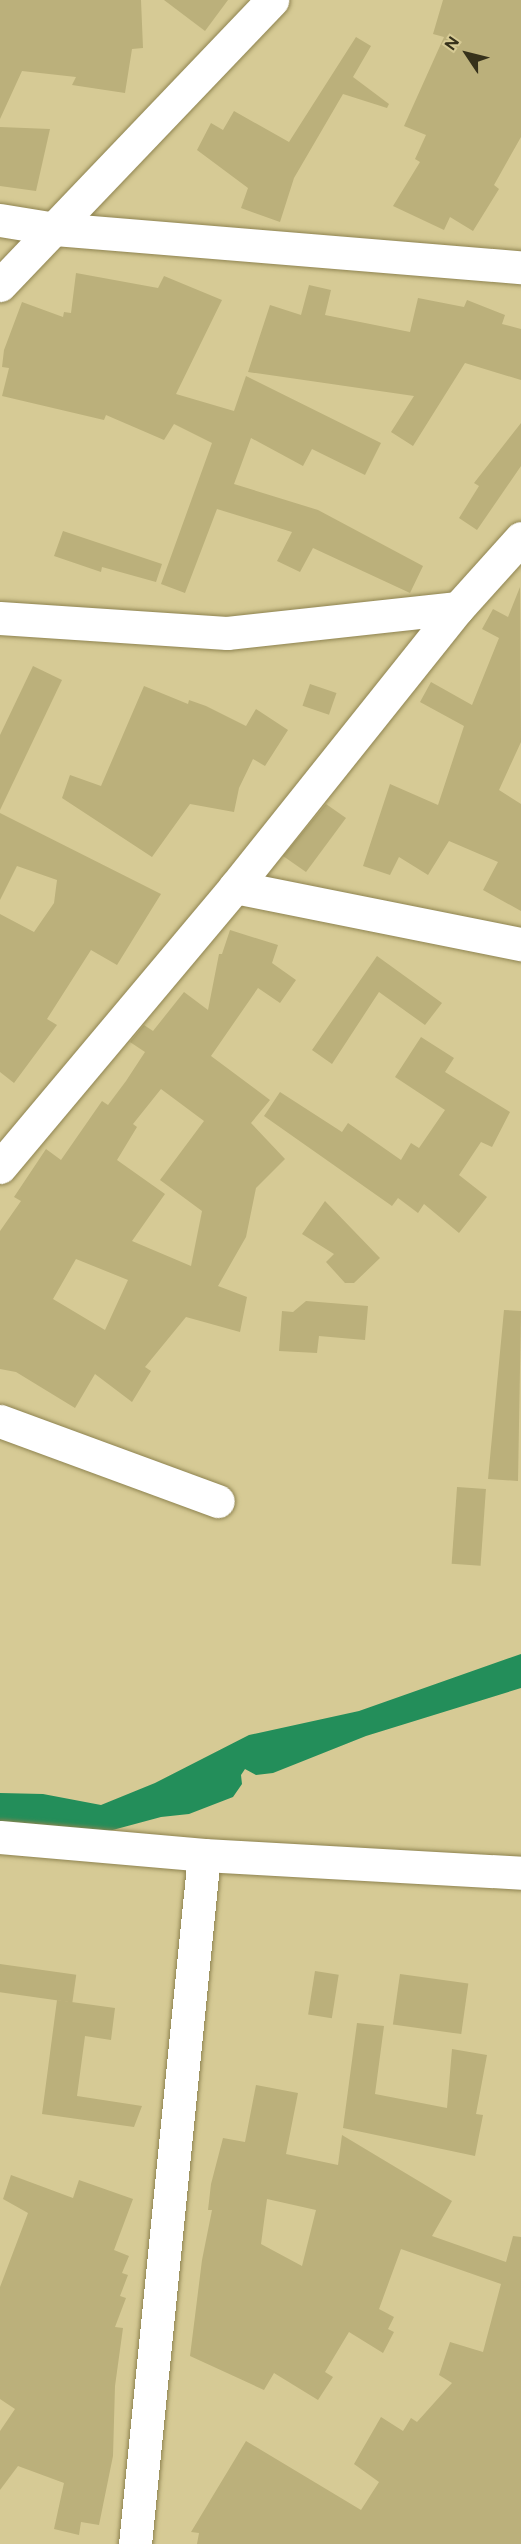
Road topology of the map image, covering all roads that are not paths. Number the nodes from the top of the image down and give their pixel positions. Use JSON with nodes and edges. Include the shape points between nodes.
{"nodes":[{"id":1,"x":272,"y":0,"type":"edge"},
{"id":2,"x":0,"y":220,"type":"edge"},
{"id":3,"x":55,"y":229,"type":"junction"},
{"id":4,"x":521,"y":267,"type":"edge"},
{"id":5,"x":0,"y":285,"type":"edge"},
{"id":6,"x":521,"y":538,"type":"edge"},
{"id":7,"x":509,"y":572,"type":"edge"},
{"id":8,"x":458,"y":608,"type":"junction"},
{"id":9,"x":0,"y":618,"type":"edge"},
{"id":10,"x":236,"y":887,"type":"junction"},
{"id":11,"x":521,"y":944,"type":"edge"},
{"id":12,"x":0,"y":1167,"type":"edge"},
{"id":13,"x":0,"y":1421,"type":"edge"},
{"id":14,"x":218,"y":1501,"type":"dead end"},
{"id":15,"x":0,"y":1837,"type":"edge"},
{"id":16,"x":204,"y":1854,"type":"junction"},
{"id":17,"x":521,"y":1873,"type":"edge"},
{"id":18,"x":135,"y":2544,"type":"edge"}],
"edges":[{"from":1,"to":3,"type":"street"},
{"from":2,"to":3,"type":"street"},
{"from":3,"to":4,"type":"street"},
{"from":3,"to":5,"type":"street"},
{"from":6,"to":7,"type":"street"},
{"from":7,"to":8,"type":"street"},
{"from":8,"to":9,"type":"street","via":[[227,633]]},
{"from":8,"to":10,"type":"street"},
{"from":10,"to":11,"type":"street"},
{"from":10,"to":12,"type":"street"},
{"from":13,"to":14,"type":"street"},
{"from":15,"to":16,"type":"street"},
{"from":16,"to":17,"type":"street"},
{"from":16,"to":18,"type":"street"}]}
